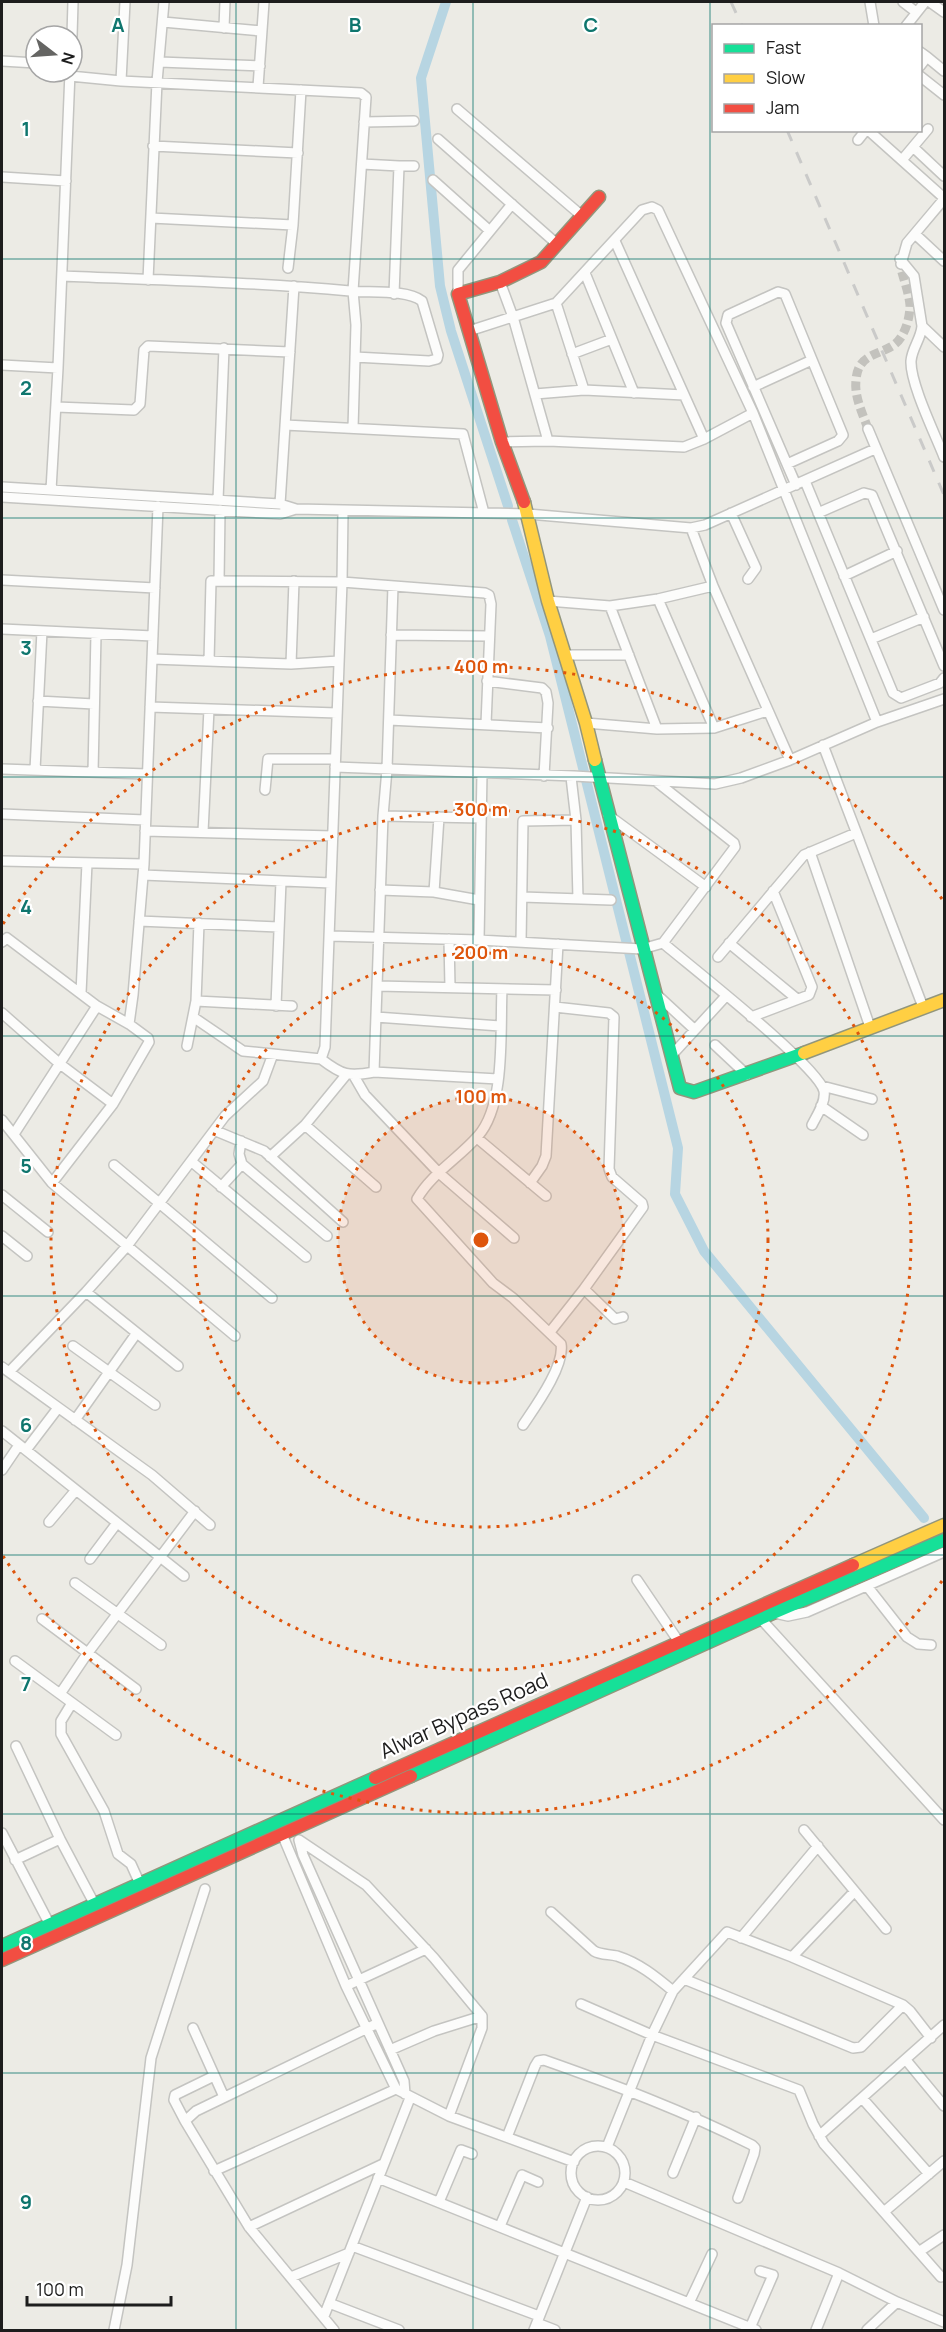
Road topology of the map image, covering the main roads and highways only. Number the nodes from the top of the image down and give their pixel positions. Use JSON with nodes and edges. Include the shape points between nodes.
{"nodes":[{"id":1,"x":599,"y":197,"type":"dead end"},
{"id":2,"x":945,"y":1000,"type":"edge"},
{"id":3,"x":945,"y":1525,"type":"edge"},
{"id":4,"x":945,"y":1540,"type":"edge"},
{"id":5,"x":2,"y":1946,"type":"edge"},
{"id":6,"x":2,"y":1960,"type":"edge"}],
"edges":[{"from":1,"to":2,"type":"main road","via":[[541,262],[500,282],[458,294],[528,514],[548,601],[586,723],[593,777],[608,815],[636,949],[653,992],[680,1088],[694,1092],[747,1075]]},
{"from":3,"to":5,"type":"main road","name":"Alwar Bypass Road"},
{"from":4,"to":6,"type":"main road","name":"Alwar Bypass Road","via":[[773,1613]]}]}
